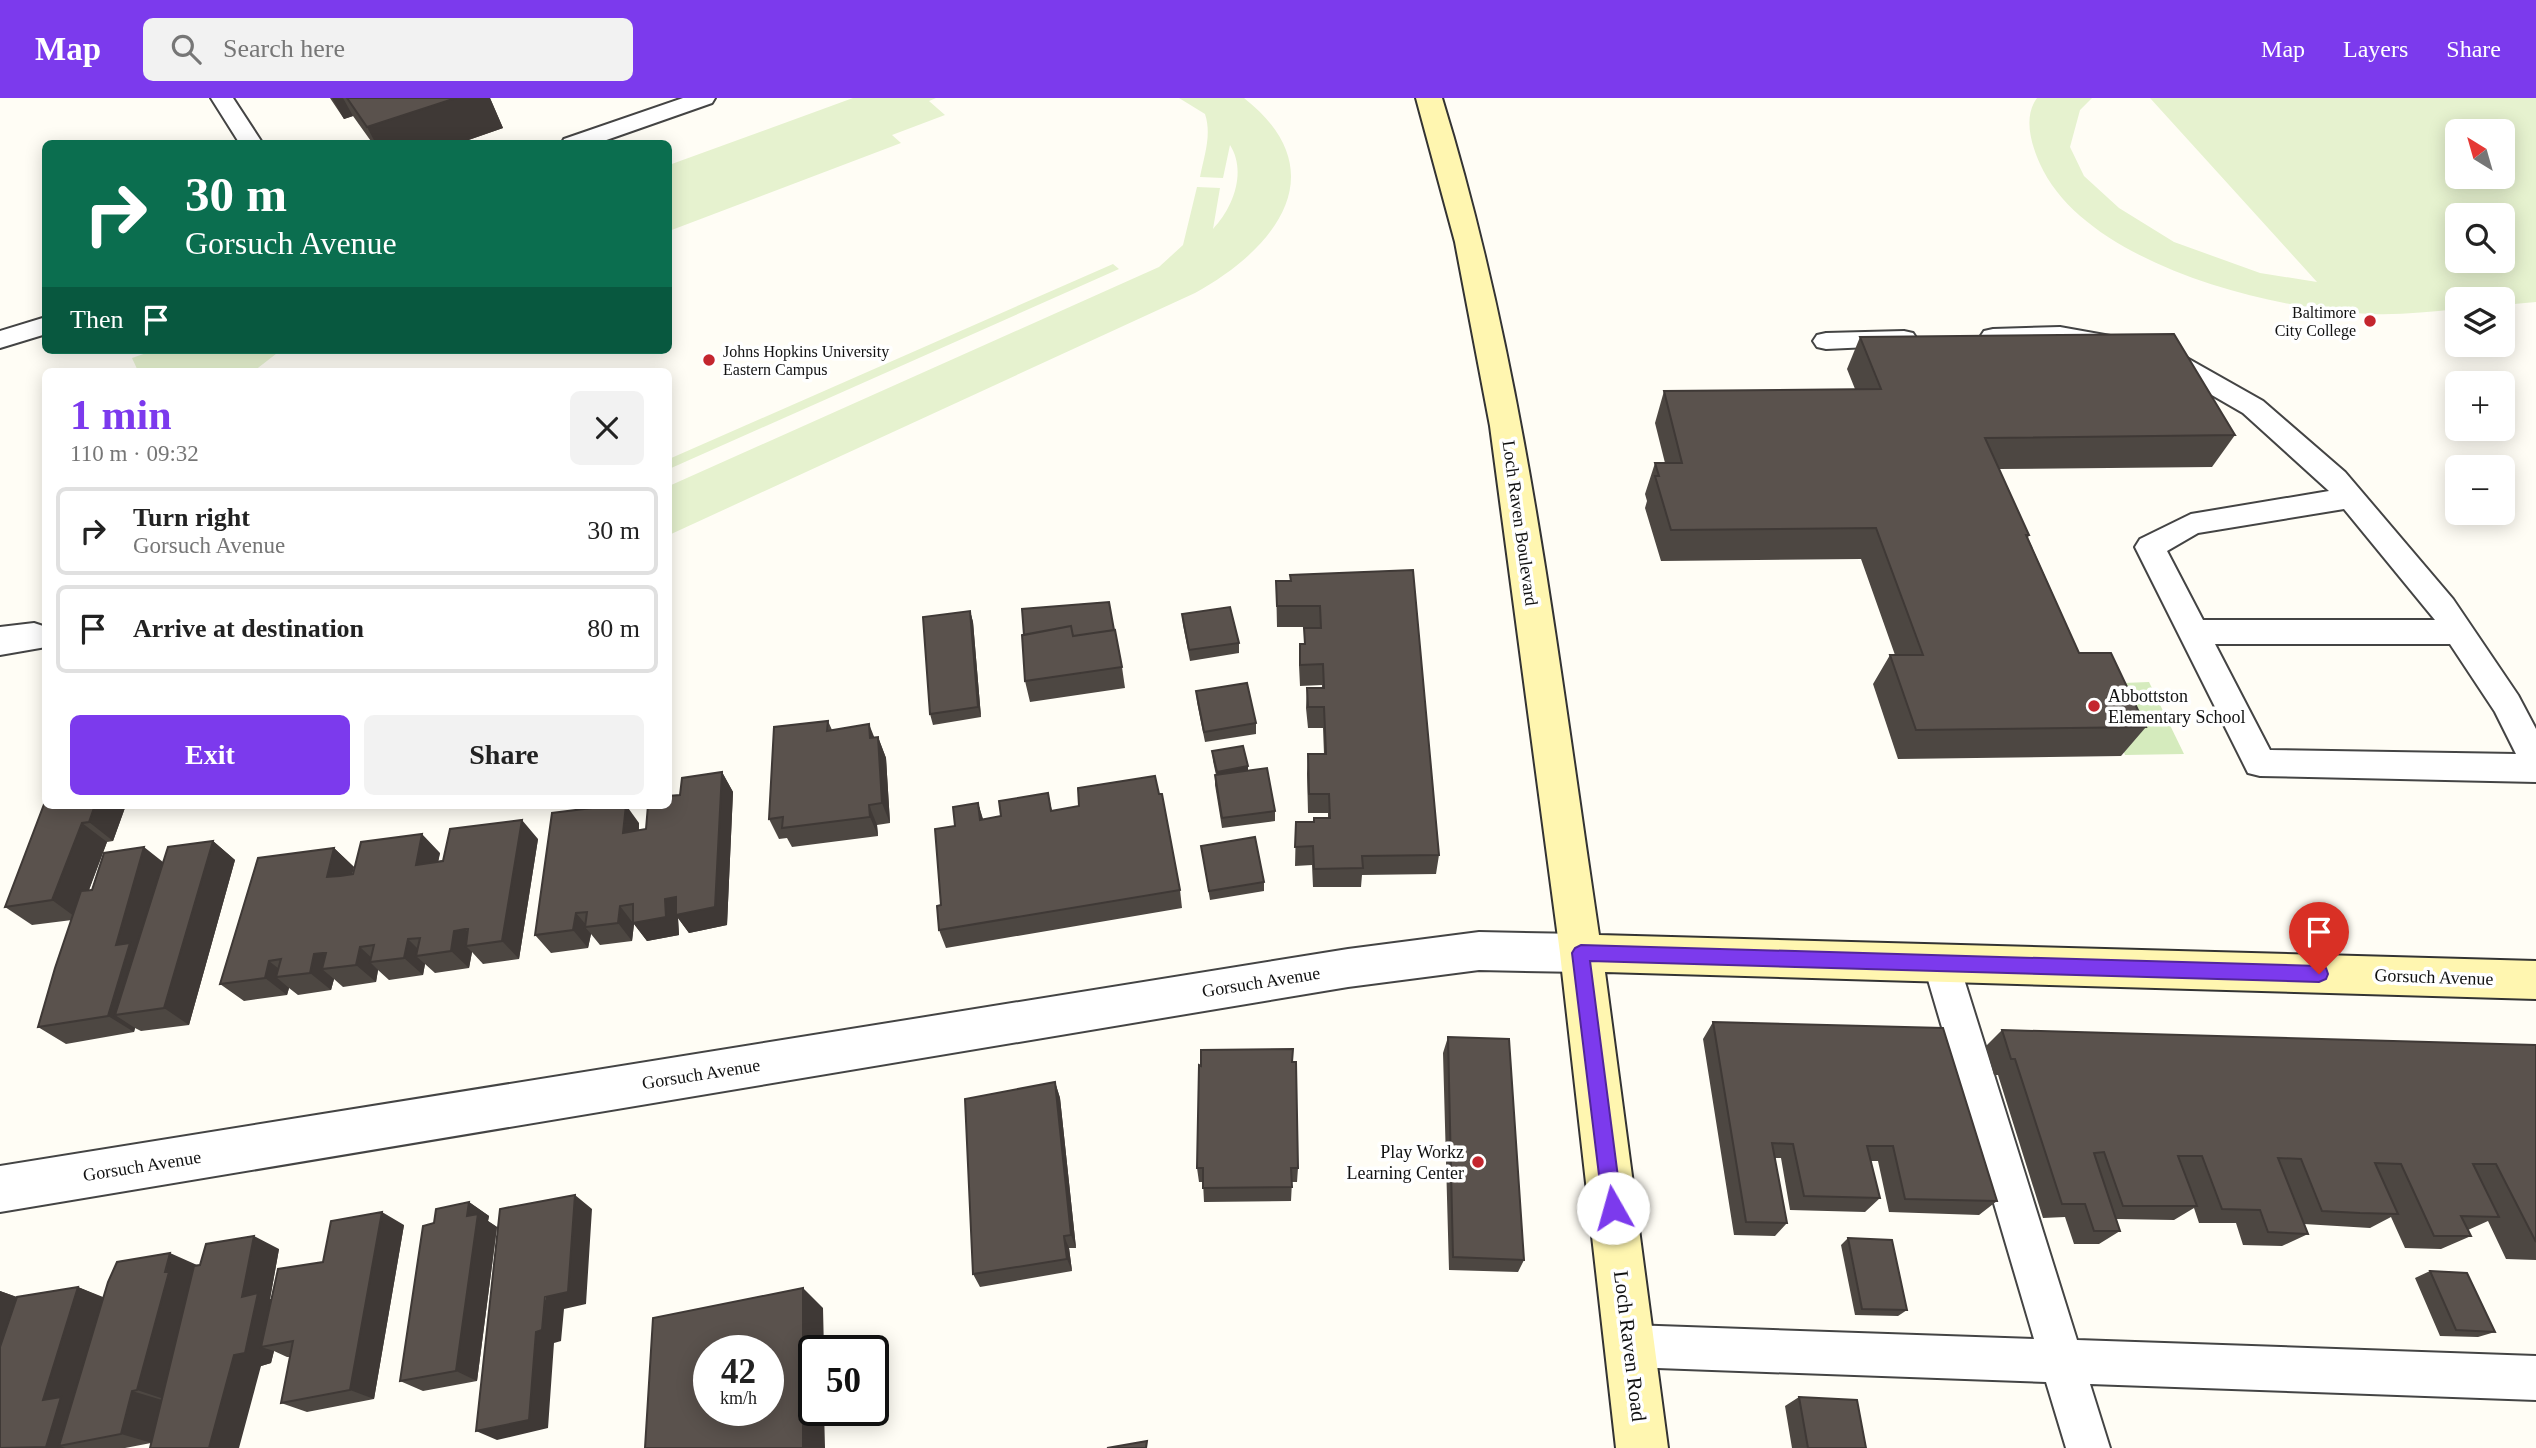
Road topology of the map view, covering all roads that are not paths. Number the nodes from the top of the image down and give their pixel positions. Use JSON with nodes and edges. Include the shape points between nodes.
{"nodes":[{"id":1,"x":222,"y":98,"type":"edge"},
{"id":2,"x":704,"y":98,"type":"edge"},
{"id":3,"x":1429,"y":98,"type":"edge"},
{"id":4,"x":249,"y":140,"type":"edge"},
{"id":5,"x":583,"y":140,"type":"edge"},
{"id":6,"x":42,"y":325,"type":"edge"},
{"id":7,"x":0,"y":340,"type":"edge"},
{"id":8,"x":1826,"y":341,"type":"dead end"},
{"id":9,"x":2351,"y":498,"type":"junction"},
{"id":10,"x":2192,"y":632,"type":"junction"},
{"id":11,"x":2459,"y":632,"type":"junction"},
{"id":12,"x":2536,"y":761,"type":"edge"},
{"id":13,"x":2536,"y":768,"type":"edge"},
{"id":14,"x":1581,"y":953,"type":"junction"},
{"id":15,"x":1941,"y":963,"type":"junction"},
{"id":16,"x":2536,"y":980,"type":"edge"},
{"id":17,"x":0,"y":1189,"type":"edge"},
{"id":18,"x":1630,"y":1346,"type":"junction"},
{"id":19,"x":2062,"y":1359,"type":"junction"},
{"id":20,"x":2536,"y":1378,"type":"edge"},
{"id":21,"x":1642,"y":1448,"type":"edge"},
{"id":22,"x":2088,"y":1448,"type":"edge"}],
"edges":[{"from":1,"to":4,"type":"lane"},
{"from":2,"to":5,"type":"lane"},
{"from":3,"to":14,"type":"main road","name":"Loch Raven Boulevard","via":[[1469,242],[1506,426]]},
{"from":6,"to":7,"type":"lane"},
{"from":8,"to":9,"type":"lane","via":[[2060,335],[2157,352],[2253,407]]},
{"from":9,"to":10,"type":"lane","via":[[2191,524],[2150,547]]},
{"from":9,"to":11,"type":"lane"},
{"from":10,"to":11,"type":"lane"},
{"from":10,"to":13,"type":"lane","via":[[2260,762]]},
{"from":11,"to":12,"type":"lane","via":[[2507,704]]},
{"from":14,"to":15,"type":"main road","name":"Gorsuch Avenue"},
{"from":14,"to":17,"type":"street","name":"Gorsuch Avenue","via":[[1479,951],[1348,968]]},
{"from":14,"to":18,"type":"main road","name":"Loch Raven Road"},
{"from":15,"to":16,"type":"main road","name":"Gorsuch Avenue"},
{"from":15,"to":19,"type":"lane"},
{"from":18,"to":19,"type":"lane"},
{"from":18,"to":21,"type":"main road","name":"Loch Raven Road"},
{"from":19,"to":20,"type":"lane"},
{"from":19,"to":22,"type":"lane"}]}
